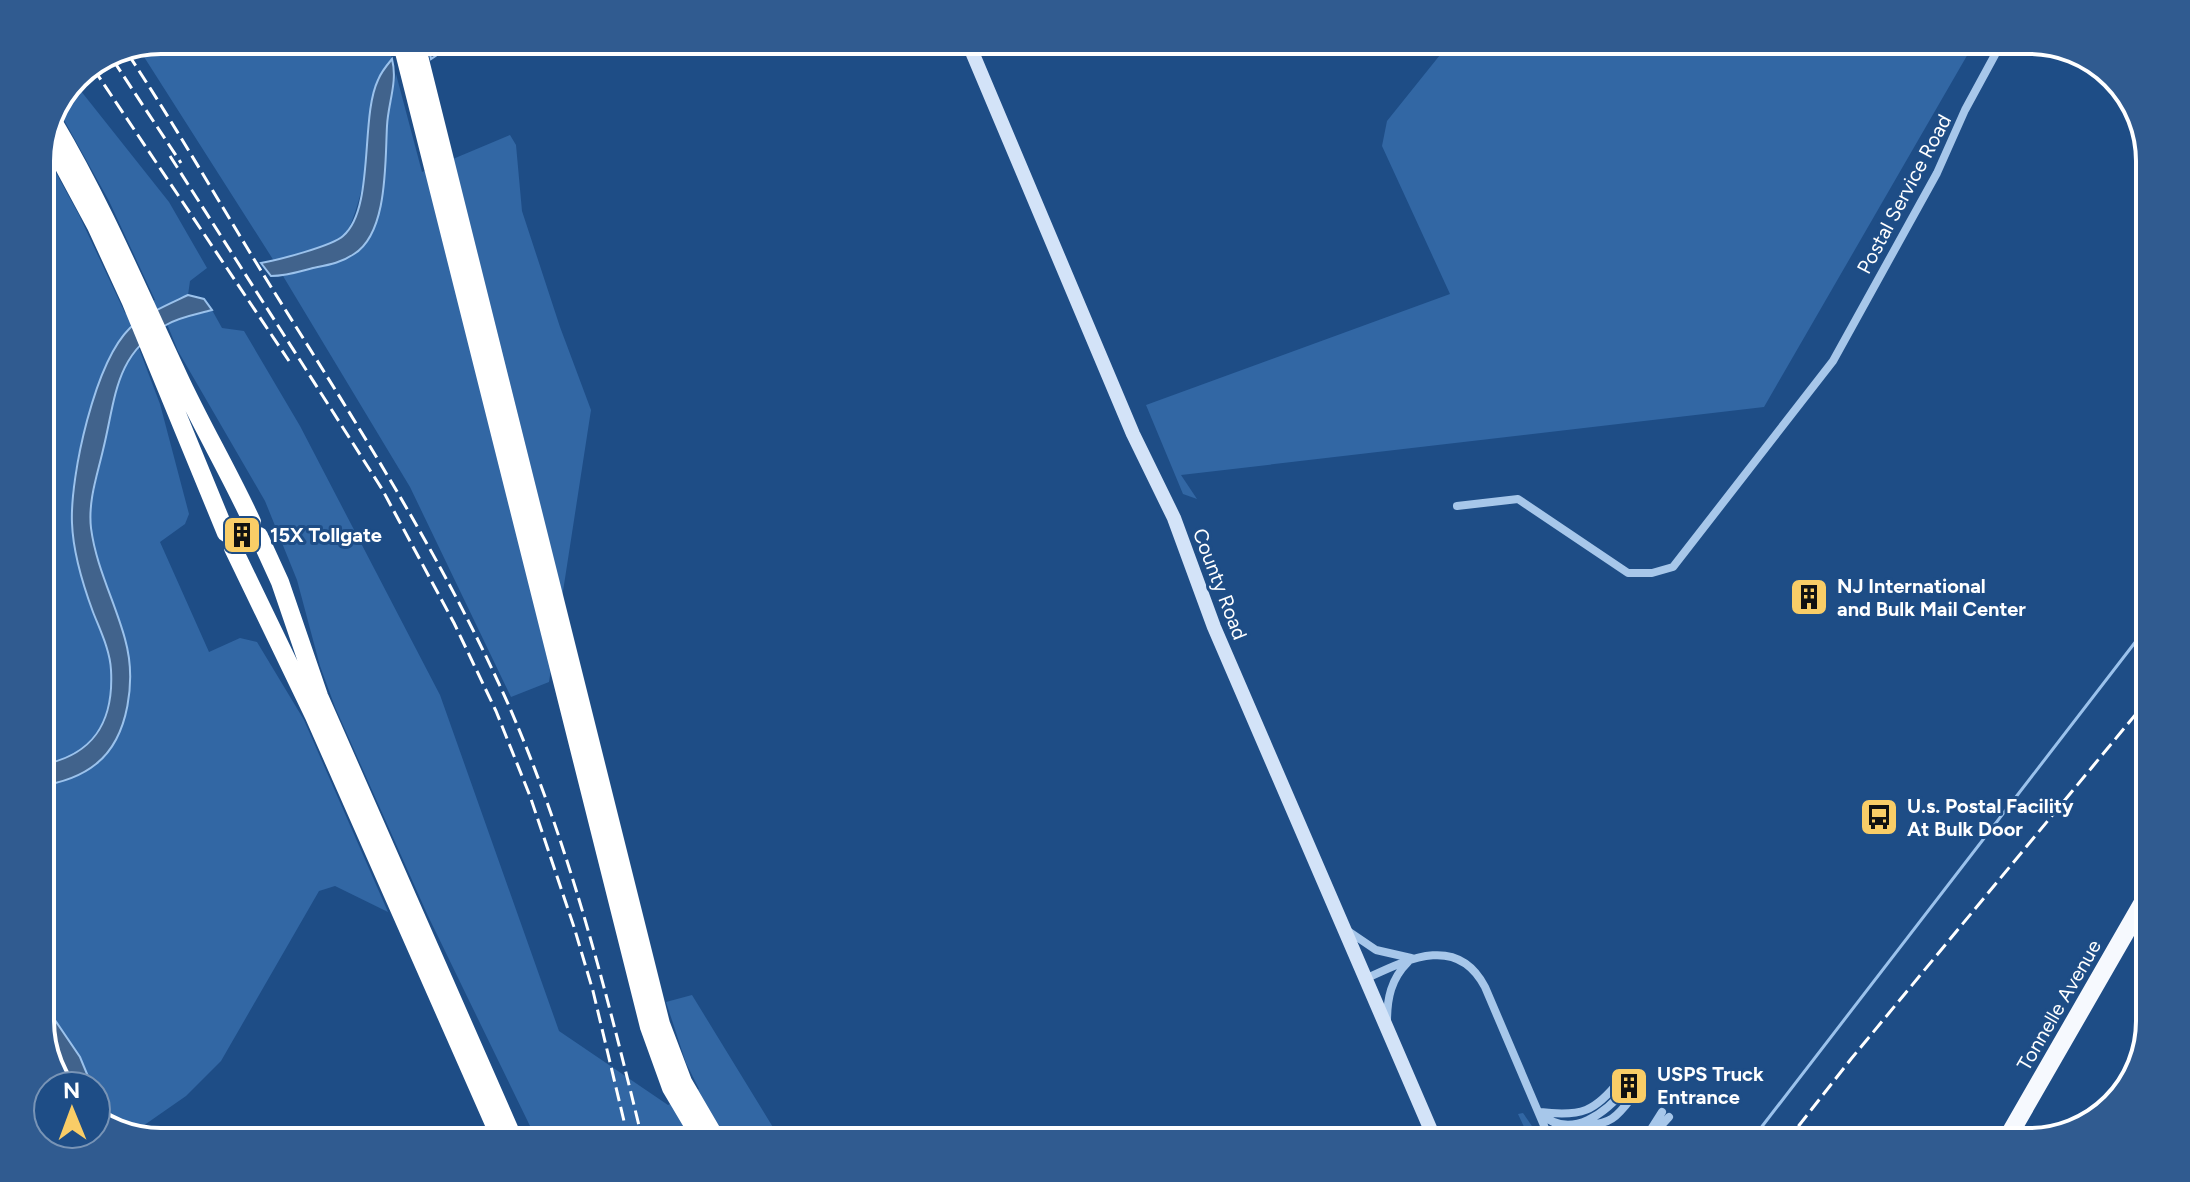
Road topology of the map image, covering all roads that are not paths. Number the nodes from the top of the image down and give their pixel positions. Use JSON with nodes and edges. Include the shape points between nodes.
{"nodes":[{"id":1,"x":405,"y":54,"type":"edge"},
{"id":2,"x":418,"y":54,"type":"edge"},
{"id":3,"x":973,"y":54,"type":"edge"},
{"id":4,"x":1995,"y":54,"type":"edge"},
{"id":5,"x":56,"y":146,"type":"edge"},
{"id":6,"x":159,"y":351,"type":"junction"},
{"id":7,"x":1457,"y":506,"type":"dead end"},
{"id":8,"x":406,"y":909,"type":"junction"},
{"id":9,"x":2136,"y":914,"type":"edge"},
{"id":10,"x":1342,"y":925,"type":"junction"},
{"id":11,"x":2136,"y":929,"type":"edge"},
{"id":12,"x":1412,"y":958,"type":"junction"},
{"id":13,"x":1365,"y":979,"type":"junction"},
{"id":14,"x":1387,"y":1032,"type":"junction"},
{"id":15,"x":677,"y":1085,"type":"junction"},
{"id":16,"x":1636,"y":1092,"type":"dead end"},
{"id":17,"x":1539,"y":1112,"type":"junction"},
{"id":18,"x":1665,"y":1114,"type":"dead end"},
{"id":19,"x":1581,"y":1124,"type":"junction"},
{"id":20,"x":496,"y":1128,"type":"edge"},
{"id":21,"x":508,"y":1128,"type":"edge"},
{"id":22,"x":697,"y":1128,"type":"edge"},
{"id":23,"x":708,"y":1128,"type":"edge"},
{"id":24,"x":1430,"y":1128,"type":"edge"},
{"id":25,"x":1545,"y":1128,"type":"edge"},
{"id":26,"x":1655,"y":1128,"type":"edge"},
{"id":27,"x":2013,"y":1128,"type":"edge"},
{"id":28,"x":2027,"y":1128,"type":"edge"}],
"edges":[{"from":1,"to":15,"type":"highway","via":[[644,1009]]},
{"from":2,"to":15,"type":"highway"},
{"from":3,"to":10,"type":"main road","name":"County Road","via":[[1133,434],[1174,518],[1214,627]]},
{"from":4,"to":7,"type":"street","name":"Postal Service Road","via":[[1937,173],[1833,361],[1673,567],[1628,573],[1518,499]]},
{"from":5,"to":6,"type":"highway"},
{"from":6,"to":8,"type":"highway","via":[[205,486]]},
{"from":6,"to":8,"type":"highway","via":[[278,577],[314,684]]},
{"from":8,"to":20,"type":"highway"},
{"from":8,"to":21,"type":"highway"},
{"from":9,"to":27,"type":"highway","name":"Tonnelle Avenue"},
{"from":10,"to":12,"type":"street","via":[[1371,948]]},
{"from":10,"to":13,"type":"main road","name":"County Road"},
{"from":11,"to":28,"type":"highway","name":"Tonnelle Avenue"},
{"from":12,"to":13,"type":"street"},
{"from":12,"to":14,"type":"street","via":[[1392,985]]},
{"from":12,"to":17,"type":"street","via":[[1443,955],[1461,961],[1478,976]]},
{"from":13,"to":14,"type":"main road","name":"County Road"},
{"from":14,"to":24,"type":"main road","name":"County Road"},
{"from":15,"to":22,"type":"highway"},
{"from":15,"to":23,"type":"highway"},
{"from":16,"to":19,"type":"street","via":[[1608,1122]]},
{"from":17,"to":19,"type":"street","via":[[1555,1123]]},
{"from":17,"to":19,"type":"street","via":[[1586,1111],[1624,1083],[1605,1111]]},
{"from":17,"to":25,"type":"street"},
{"from":18,"to":26,"type":"street"}]}
